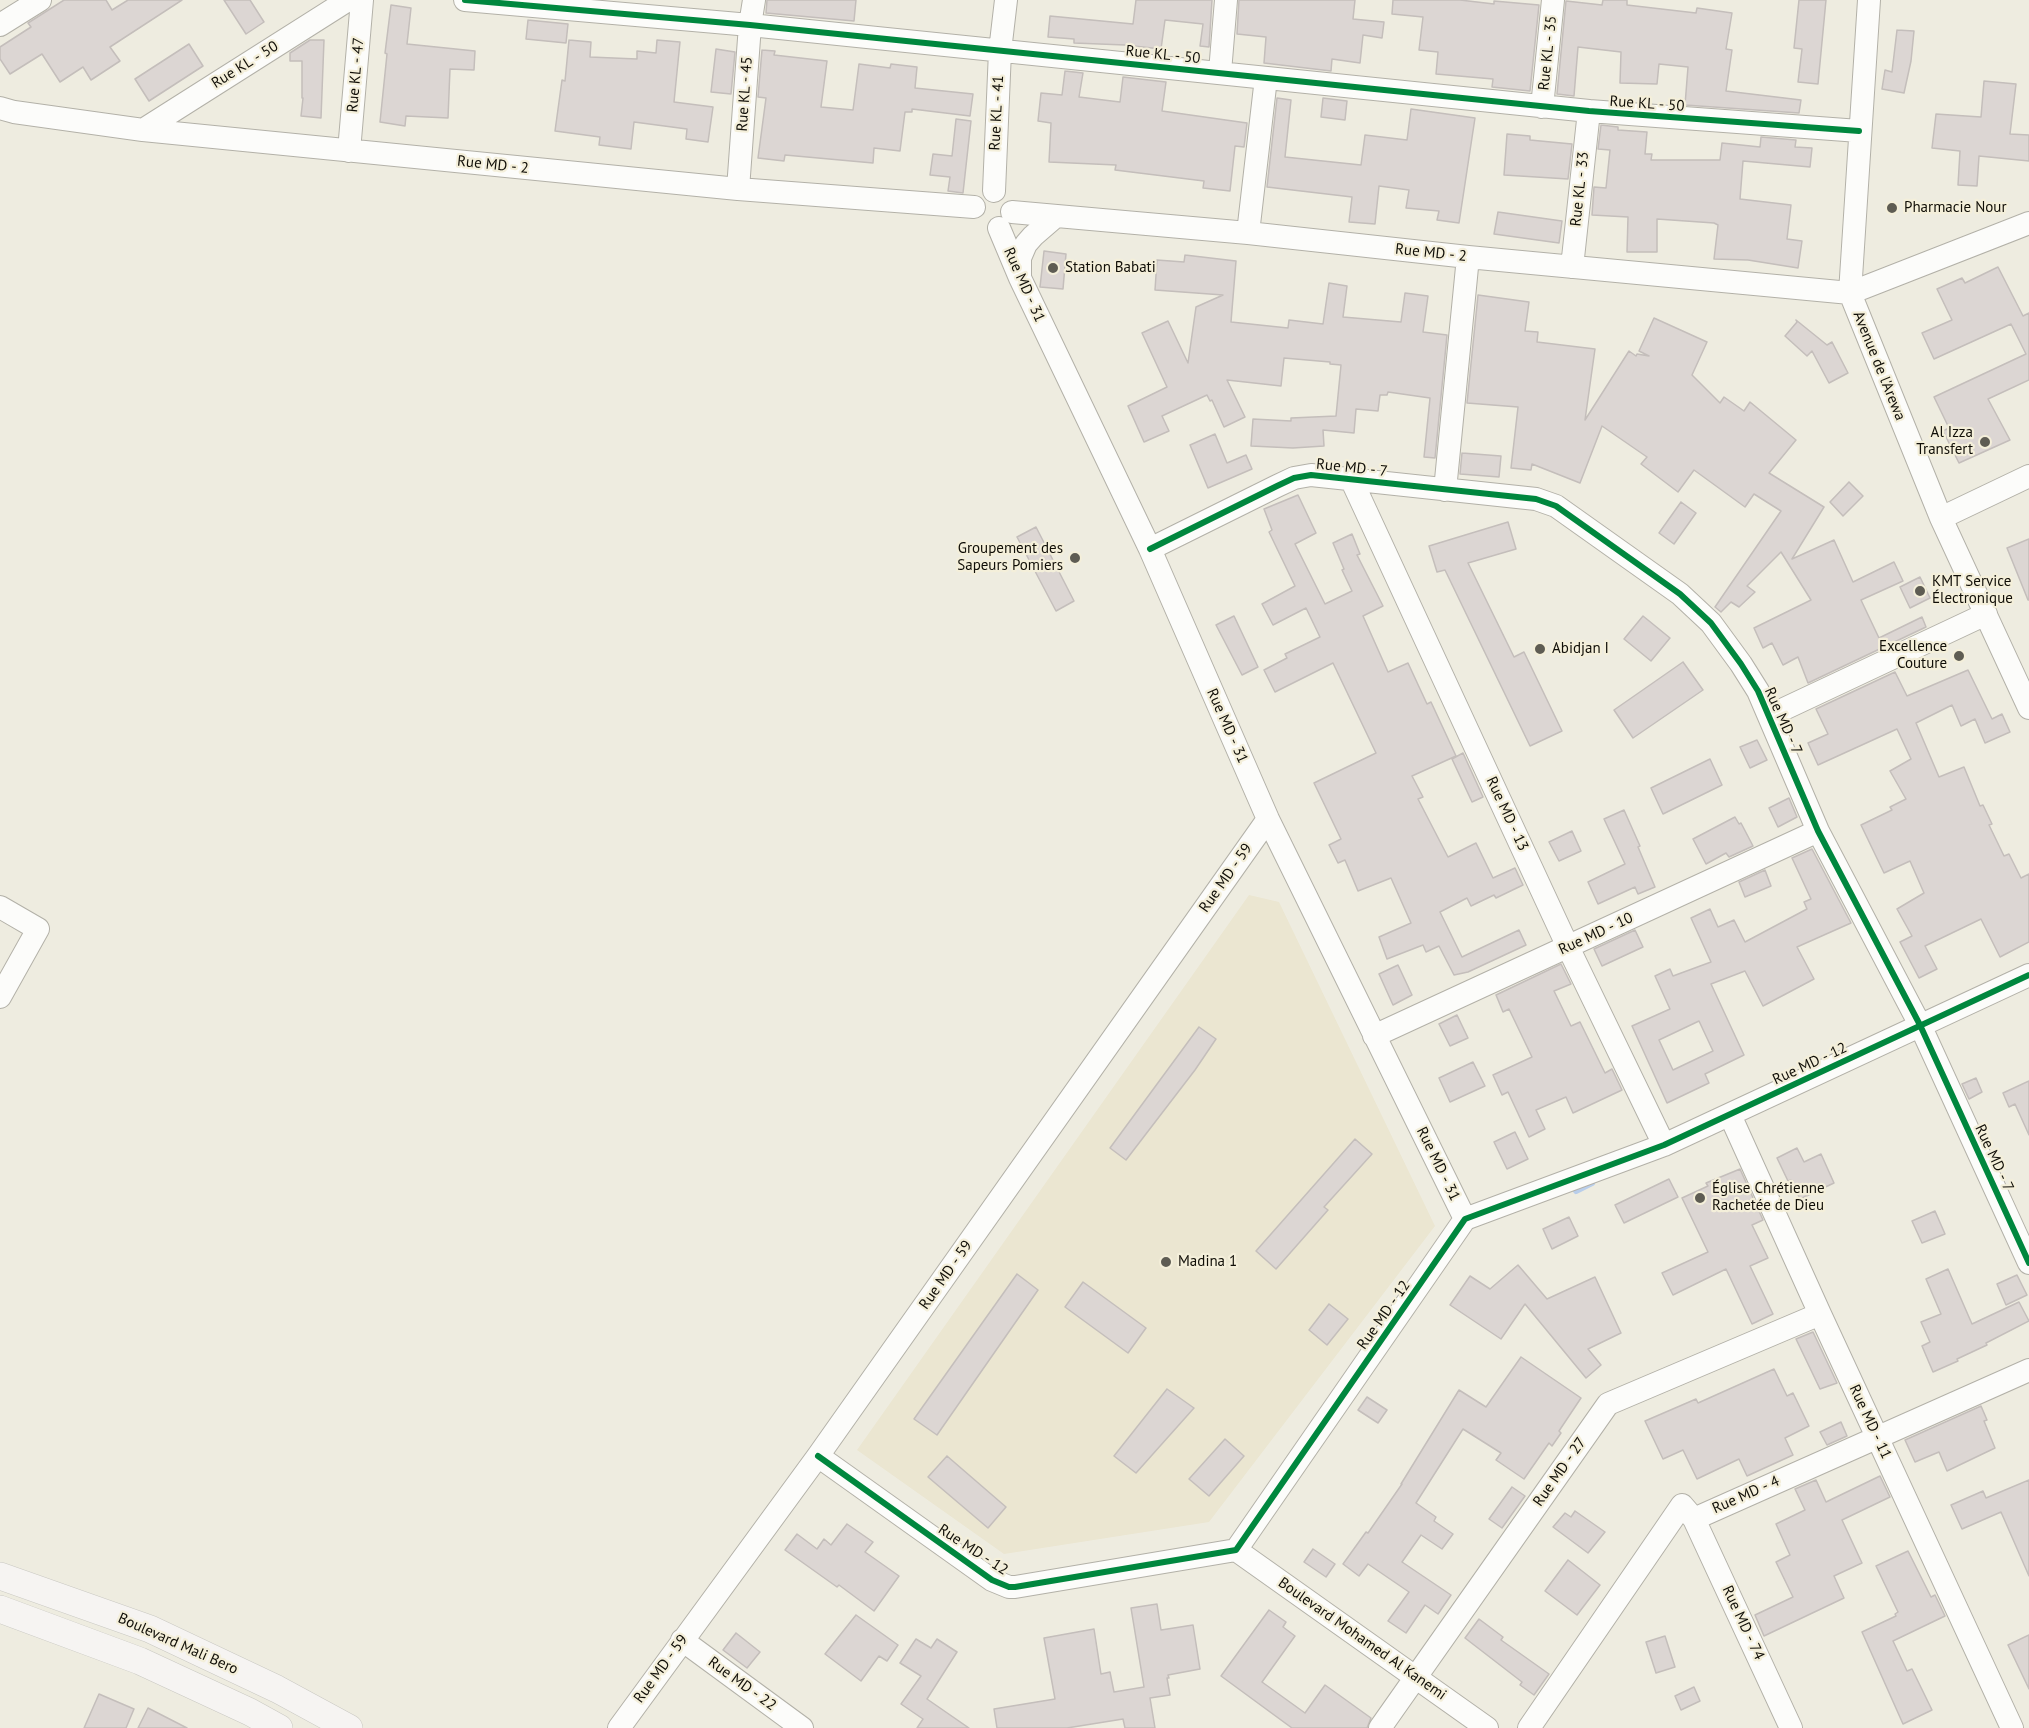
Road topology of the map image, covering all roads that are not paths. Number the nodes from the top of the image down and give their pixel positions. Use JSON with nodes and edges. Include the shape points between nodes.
{"nodes":[{"id":1,"x":40,"y":0,"type":"edge"},
{"id":2,"x":348,"y":0,"type":"edge"},
{"id":3,"x":362,"y":0,"type":"edge"},
{"id":4,"x":465,"y":0,"type":"edge"},
{"id":5,"x":754,"y":0,"type":"edge"},
{"id":6,"x":1006,"y":0,"type":"edge"},
{"id":7,"x":1226,"y":0,"type":"edge"},
{"id":8,"x":1553,"y":0,"type":"edge"},
{"id":9,"x":1869,"y":0,"type":"edge"},
{"id":10,"x":0,"y":25,"type":"edge"},
{"id":11,"x":750,"y":25,"type":"junction"},
{"id":12,"x":1000,"y":51,"type":"junction"},
{"id":13,"x":1220,"y":72,"type":"junction"},
{"id":14,"x":1266,"y":78,"type":"junction"},
{"id":15,"x":1542,"y":106,"type":"junction"},
{"id":16,"x":4,"y":111,"type":"edge"},
{"id":17,"x":1589,"y":111,"type":"junction"},
{"id":18,"x":143,"y":130,"type":"junction"},
{"id":19,"x":1860,"y":131,"type":"junction"},
{"id":20,"x":349,"y":151,"type":"junction"},
{"id":21,"x":738,"y":189,"type":"junction"},
{"id":22,"x":994,"y":191,"type":"junction"},
{"id":23,"x":974,"y":207,"type":"junction"},
{"id":24,"x":1055,"y":217,"type":"junction"},
{"id":25,"x":1005,"y":220,"type":"junction"},
{"id":26,"x":2029,"y":223,"type":"edge"},
{"id":27,"x":1248,"y":233,"type":"junction"},
{"id":28,"x":1468,"y":257,"type":"junction"},
{"id":29,"x":1572,"y":267,"type":"junction"},
{"id":30,"x":1020,"y":278,"type":"junction"},
{"id":31,"x":1850,"y":293,"type":"junction"},
{"id":32,"x":2029,"y":476,"type":"edge"},
{"id":33,"x":1352,"y":481,"type":"junction"},
{"id":34,"x":1445,"y":490,"type":"junction"},
{"id":35,"x":1941,"y":518,"type":"junction"},
{"id":36,"x":1150,"y":549,"type":"junction"},
{"id":37,"x":1986,"y":614,"type":"junction"},
{"id":38,"x":2029,"y":708,"type":"edge"},
{"id":39,"x":1769,"y":716,"type":"junction"},
{"id":40,"x":1268,"y":819,"type":"junction"},
{"id":41,"x":1818,"y":831,"type":"junction"},
{"id":42,"x":0,"y":907,"type":"edge"},
{"id":43,"x":1568,"y":946,"type":"junction"},
{"id":44,"x":2029,"y":975,"type":"edge"},
{"id":45,"x":0,"y":997,"type":"edge"},
{"id":46,"x":1920,"y":1025,"type":"junction"},
{"id":47,"x":1374,"y":1036,"type":"junction"},
{"id":48,"x":1730,"y":1115,"type":"junction"},
{"id":49,"x":1664,"y":1145,"type":"junction"},
{"id":50,"x":1465,"y":1219,"type":"junction"},
{"id":51,"x":2029,"y":1263,"type":"edge"},
{"id":52,"x":1820,"y":1314,"type":"junction"},
{"id":53,"x":2029,"y":1370,"type":"edge"},
{"id":54,"x":1877,"y":1437,"type":"junction"},
{"id":55,"x":818,"y":1456,"type":"junction"},
{"id":56,"x":1694,"y":1519,"type":"junction"},
{"id":57,"x":1236,"y":1550,"type":"junction"},
{"id":58,"x":0,"y":1576,"type":"edge"},
{"id":59,"x":0,"y":1609,"type":"edge"},
{"id":60,"x":682,"y":1640,"type":"junction"},
{"id":61,"x":1416,"y":1677,"type":"junction"},
{"id":62,"x":279,"y":1728,"type":"edge"},
{"id":63,"x":349,"y":1728,"type":"edge"},
{"id":64,"x":619,"y":1728,"type":"edge"},
{"id":65,"x":801,"y":1728,"type":"edge"},
{"id":66,"x":1380,"y":1728,"type":"edge"},
{"id":67,"x":1487,"y":1728,"type":"edge"},
{"id":68,"x":1529,"y":1728,"type":"edge"},
{"id":69,"x":1791,"y":1728,"type":"edge"},
{"id":70,"x":2012,"y":1728,"type":"edge"}],
"edges":[{"from":1,"to":10,"type":"street"},
{"from":2,"to":18,"type":"street","name":"Rue KL - 50"},
{"from":3,"to":20,"type":"street","name":"Rue KL - 47"},
{"from":4,"to":11,"type":"street","name":"Rue KL - 50"},
{"from":5,"to":11,"type":"street","name":"Rue KL - 45"},
{"from":6,"to":12,"type":"street","name":"Rue KL - 41"},
{"from":7,"to":13,"type":"street"},
{"from":8,"to":15,"type":"street","name":"Rue KL - 35"},
{"from":9,"to":19,"type":"street","name":"Avenue de l'Arewa"},
{"from":11,"to":12,"type":"street","name":"Rue KL - 50"},
{"from":11,"to":21,"type":"street","name":"Rue KL - 45"},
{"from":12,"to":13,"type":"street","name":"Rue KL - 50"},
{"from":12,"to":22,"type":"street","name":"Rue KL - 41"},
{"from":13,"to":14,"type":"street","name":"Rue KL - 50"},
{"from":14,"to":15,"type":"street","name":"Rue KL - 50"},
{"from":14,"to":27,"type":"street"},
{"from":15,"to":17,"type":"street","name":"Rue KL - 50"},
{"from":16,"to":18,"type":"street","name":"Rue MD - 2"},
{"from":17,"to":19,"type":"street","name":"Rue KL - 50"},
{"from":17,"to":29,"type":"street","name":"Rue KL - 33"},
{"from":18,"to":20,"type":"street","name":"Rue MD - 2"},
{"from":19,"to":31,"type":"street","name":"Avenue de l'Arewa"},
{"from":20,"to":21,"type":"street","name":"Rue MD - 2"},
{"from":21,"to":23,"type":"street","name":"Rue MD - 2"},
{"from":22,"to":23,"type":"street","via":[[979,197]]},
{"from":22,"to":25,"type":"street","via":[[1009,200]]},
{"from":23,"to":25,"type":"street","via":[[980,225],[992,229]]},
{"from":24,"to":25,"type":"street","name":"Rue MD - 2"},
{"from":24,"to":27,"type":"street","name":"Rue MD - 2"},
{"from":24,"to":30,"type":"street","via":[[1026,244],[1020,258]]},
{"from":25,"to":30,"type":"street","name":"Rue MD - 31"},
{"from":26,"to":31,"type":"street"},
{"from":27,"to":28,"type":"street","name":"Rue MD - 2"},
{"from":28,"to":29,"type":"street","name":"Rue MD - 2"},
{"from":28,"to":34,"type":"street"},
{"from":29,"to":31,"type":"street","name":"Rue MD - 2"},
{"from":30,"to":36,"type":"street","name":"Rue MD - 31"},
{"from":31,"to":35,"type":"street","name":"Avenue de l'Arewa"},
{"from":32,"to":35,"type":"street"},
{"from":33,"to":34,"type":"street","name":"Rue MD - 7"},
{"from":33,"to":36,"type":"street","name":"Rue MD - 7","via":[[1311,475],[1294,478]]},
{"from":33,"to":43,"type":"street","name":"Rue MD - 13"},
{"from":34,"to":39,"type":"street","name":"Rue MD - 7","via":[[1536,499],[1556,506],[1680,594],[1711,623],[1758,691]]},
{"from":35,"to":37,"type":"street","name":"Avenue de l'Arewa"},
{"from":36,"to":40,"type":"street","name":"Rue MD - 31"},
{"from":37,"to":38,"type":"street","name":"Avenue de l'Arewa"},
{"from":37,"to":39,"type":"street"},
{"from":39,"to":41,"type":"street","name":"Rue MD - 7"},
{"from":40,"to":47,"type":"street","name":"Rue MD - 31"},
{"from":40,"to":55,"type":"street","name":"Rue MD - 59"},
{"from":41,"to":43,"type":"street","name":"Rue MD - 10"},
{"from":41,"to":46,"type":"street","name":"Rue MD - 7"},
{"from":42,"to":45,"type":"street","via":[[38,929]]},
{"from":43,"to":47,"type":"street","name":"Rue MD - 10"},
{"from":43,"to":49,"type":"street","name":"Rue MD - 13"},
{"from":44,"to":46,"type":"street","name":"Rue MD - 12"},
{"from":46,"to":48,"type":"street","name":"Rue MD - 12"},
{"from":46,"to":51,"type":"street","name":"Rue MD - 7"},
{"from":47,"to":50,"type":"street","name":"Rue MD - 31"},
{"from":48,"to":49,"type":"street","name":"Rue MD - 12"},
{"from":48,"to":52,"type":"street","name":"Rue MD - 11"},
{"from":49,"to":50,"type":"street","name":"Rue MD - 12"},
{"from":50,"to":57,"type":"street","name":"Rue MD - 12"},
{"from":52,"to":54,"type":"street","name":"Rue MD - 11"},
{"from":52,"to":61,"type":"street","name":"Rue MD - 27","via":[[1608,1404]]},
{"from":53,"to":54,"type":"street","name":"Rue MD - 4"},
{"from":54,"to":56,"type":"street","name":"Rue MD - 4"},
{"from":54,"to":70,"type":"street","name":"Rue MD - 11"},
{"from":55,"to":57,"type":"street","name":"Rue MD - 12","via":[[1000,1585],[1015,1587]]},
{"from":55,"to":60,"type":"street","name":"Rue MD - 59"},
{"from":56,"to":68,"type":"street","name":"Rue MD - 4","via":[[1682,1505]]},
{"from":56,"to":69,"type":"street","name":"Rue MD - 74"},
{"from":57,"to":61,"type":"street","name":"Boulevard Mohamed Al Kanemi"},
{"from":58,"to":63,"type":"main road","name":"Boulevard Mali Bero","via":[[150,1629]]},
{"from":59,"to":62,"type":"main road","name":"Boulevard Mali Bero","via":[[140,1661]]},
{"from":60,"to":64,"type":"street","name":"Rue MD - 59"},
{"from":60,"to":65,"type":"street","name":"Rue MD - 22"},
{"from":61,"to":66,"type":"street","name":"Rue MD - 27"},
{"from":61,"to":67,"type":"street","name":"Boulevard Mohamed Al Kanemi"}]}
